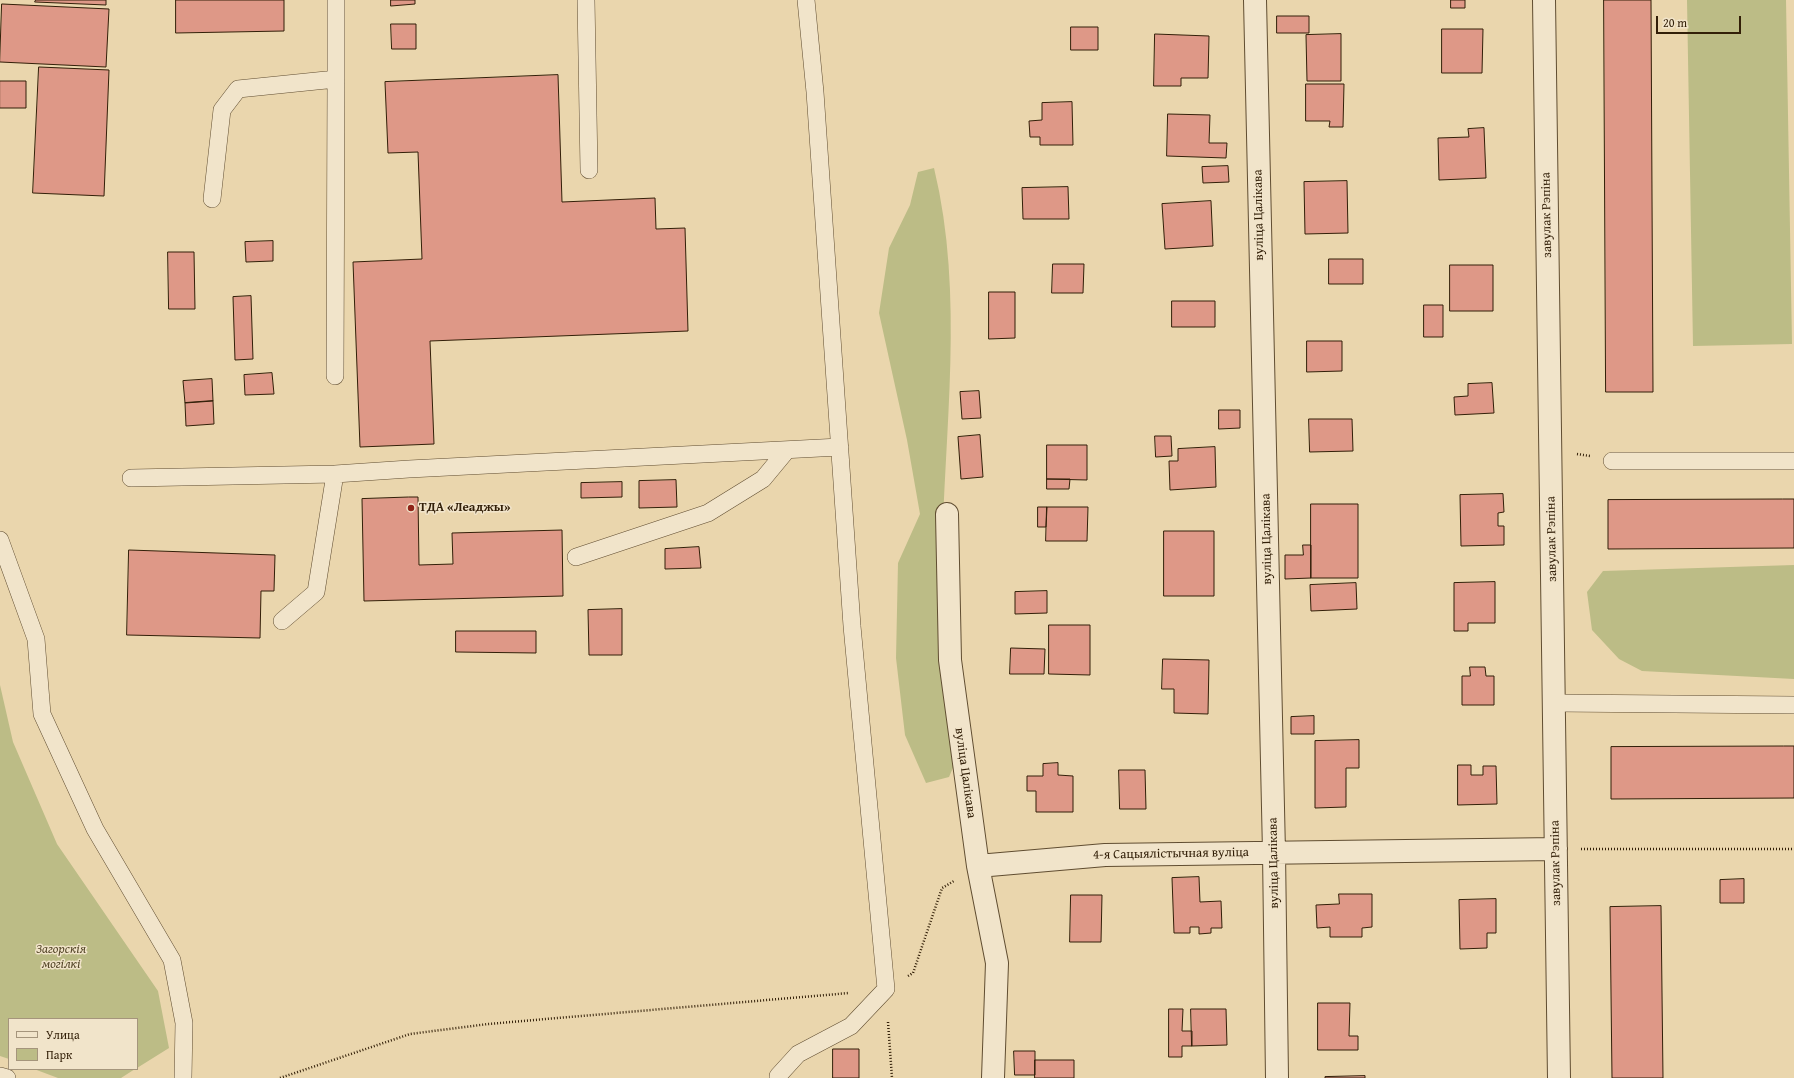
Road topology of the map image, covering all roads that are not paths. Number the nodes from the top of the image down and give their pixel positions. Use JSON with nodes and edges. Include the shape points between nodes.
{"nodes":[{"id":1,"x":336,"y":0,"type":"edge"},
{"id":2,"x":586,"y":0,"type":"edge"},
{"id":3,"x":806,"y":0,"type":"edge"},
{"id":4,"x":1255,"y":0,"type":"edge"},
{"id":5,"x":1544,"y":0,"type":"edge"},
{"id":6,"x":336,"y":80,"type":"junction"},
{"id":7,"x":590,"y":170,"type":"dead end"},
{"id":8,"x":212,"y":199,"type":"dead end"},
{"id":9,"x":335,"y":376,"type":"dead end"},
{"id":10,"x":840,"y":447,"type":"junction"},
{"id":11,"x":787,"y":450,"type":"junction"},
{"id":12,"x":1612,"y":461,"type":"dead end"},
{"id":13,"x":1794,"y":461,"type":"edge"},
{"id":14,"x":335,"y":474,"type":"junction"},
{"id":15,"x":131,"y":478,"type":"dead end"},
{"id":16,"x":947,"y":514,"type":"dead end"},
{"id":17,"x":0,"y":540,"type":"edge"},
{"id":18,"x":576,"y":557,"type":"dead end"},
{"id":19,"x":282,"y":621,"type":"dead end"},
{"id":20,"x":1554,"y":703,"type":"junction"},
{"id":21,"x":1794,"y":705,"type":"edge"},
{"id":22,"x":1556,"y":849,"type":"junction"},
{"id":23,"x":1274,"y":852,"type":"junction"},
{"id":24,"x":978,"y":866,"type":"junction"},
{"id":25,"x":0,"y":1076,"type":"edge"},
{"id":26,"x":7,"y":1078,"type":"edge"},
{"id":27,"x":183,"y":1078,"type":"edge"},
{"id":28,"x":778,"y":1078,"type":"edge"},
{"id":29,"x":993,"y":1078,"type":"edge"},
{"id":30,"x":1277,"y":1078,"type":"edge"},
{"id":31,"x":1559,"y":1078,"type":"edge"}],
"edges":[{"from":1,"to":6,"type":"lane"},
{"from":2,"to":7,"type":"lane"},
{"from":3,"to":10,"type":"lane"},
{"from":4,"to":23,"type":"street","name":"вуліца Цалікава"},
{"from":5,"to":20,"type":"street","name":"завулак Рэпіна"},
{"from":6,"to":8,"type":"lane","via":[[238,88],[222,110]]},
{"from":6,"to":9,"type":"lane"},
{"from":10,"to":11,"type":"lane"},
{"from":10,"to":28,"type":"lane","via":[[852,626],[886,989],[851,1026],[798,1054]]},
{"from":11,"to":14,"type":"lane"},
{"from":11,"to":18,"type":"lane","via":[[763,479],[708,513]]},
{"from":12,"to":13,"type":"lane"},
{"from":14,"to":15,"type":"lane"},
{"from":14,"to":19,"type":"lane","via":[[316,592]]},
{"from":16,"to":24,"type":"street","name":"вуліца Цалікава","via":[[950,660]]},
{"from":17,"to":27,"type":"lane","via":[[36,639],[42,714],[95,830],[172,960],[184,1023]]},
{"from":20,"to":21,"type":"lane"},
{"from":20,"to":22,"type":"street","name":"завулак Рэпіна"},
{"from":22,"to":23,"type":"street","name":"4-я Сацыялістычная вуліца"},
{"from":22,"to":31,"type":"street","name":"завулак Рэпіна"},
{"from":23,"to":24,"type":"street","name":"4-я Сацыялістычная вуліца","via":[[1105,855]]},
{"from":23,"to":30,"type":"street","name":"вуліца Цалікава"},
{"from":24,"to":29,"type":"street","name":"вуліца Цалікава","via":[[997,963]]},
{"from":25,"to":26,"type":"lane"}]}
